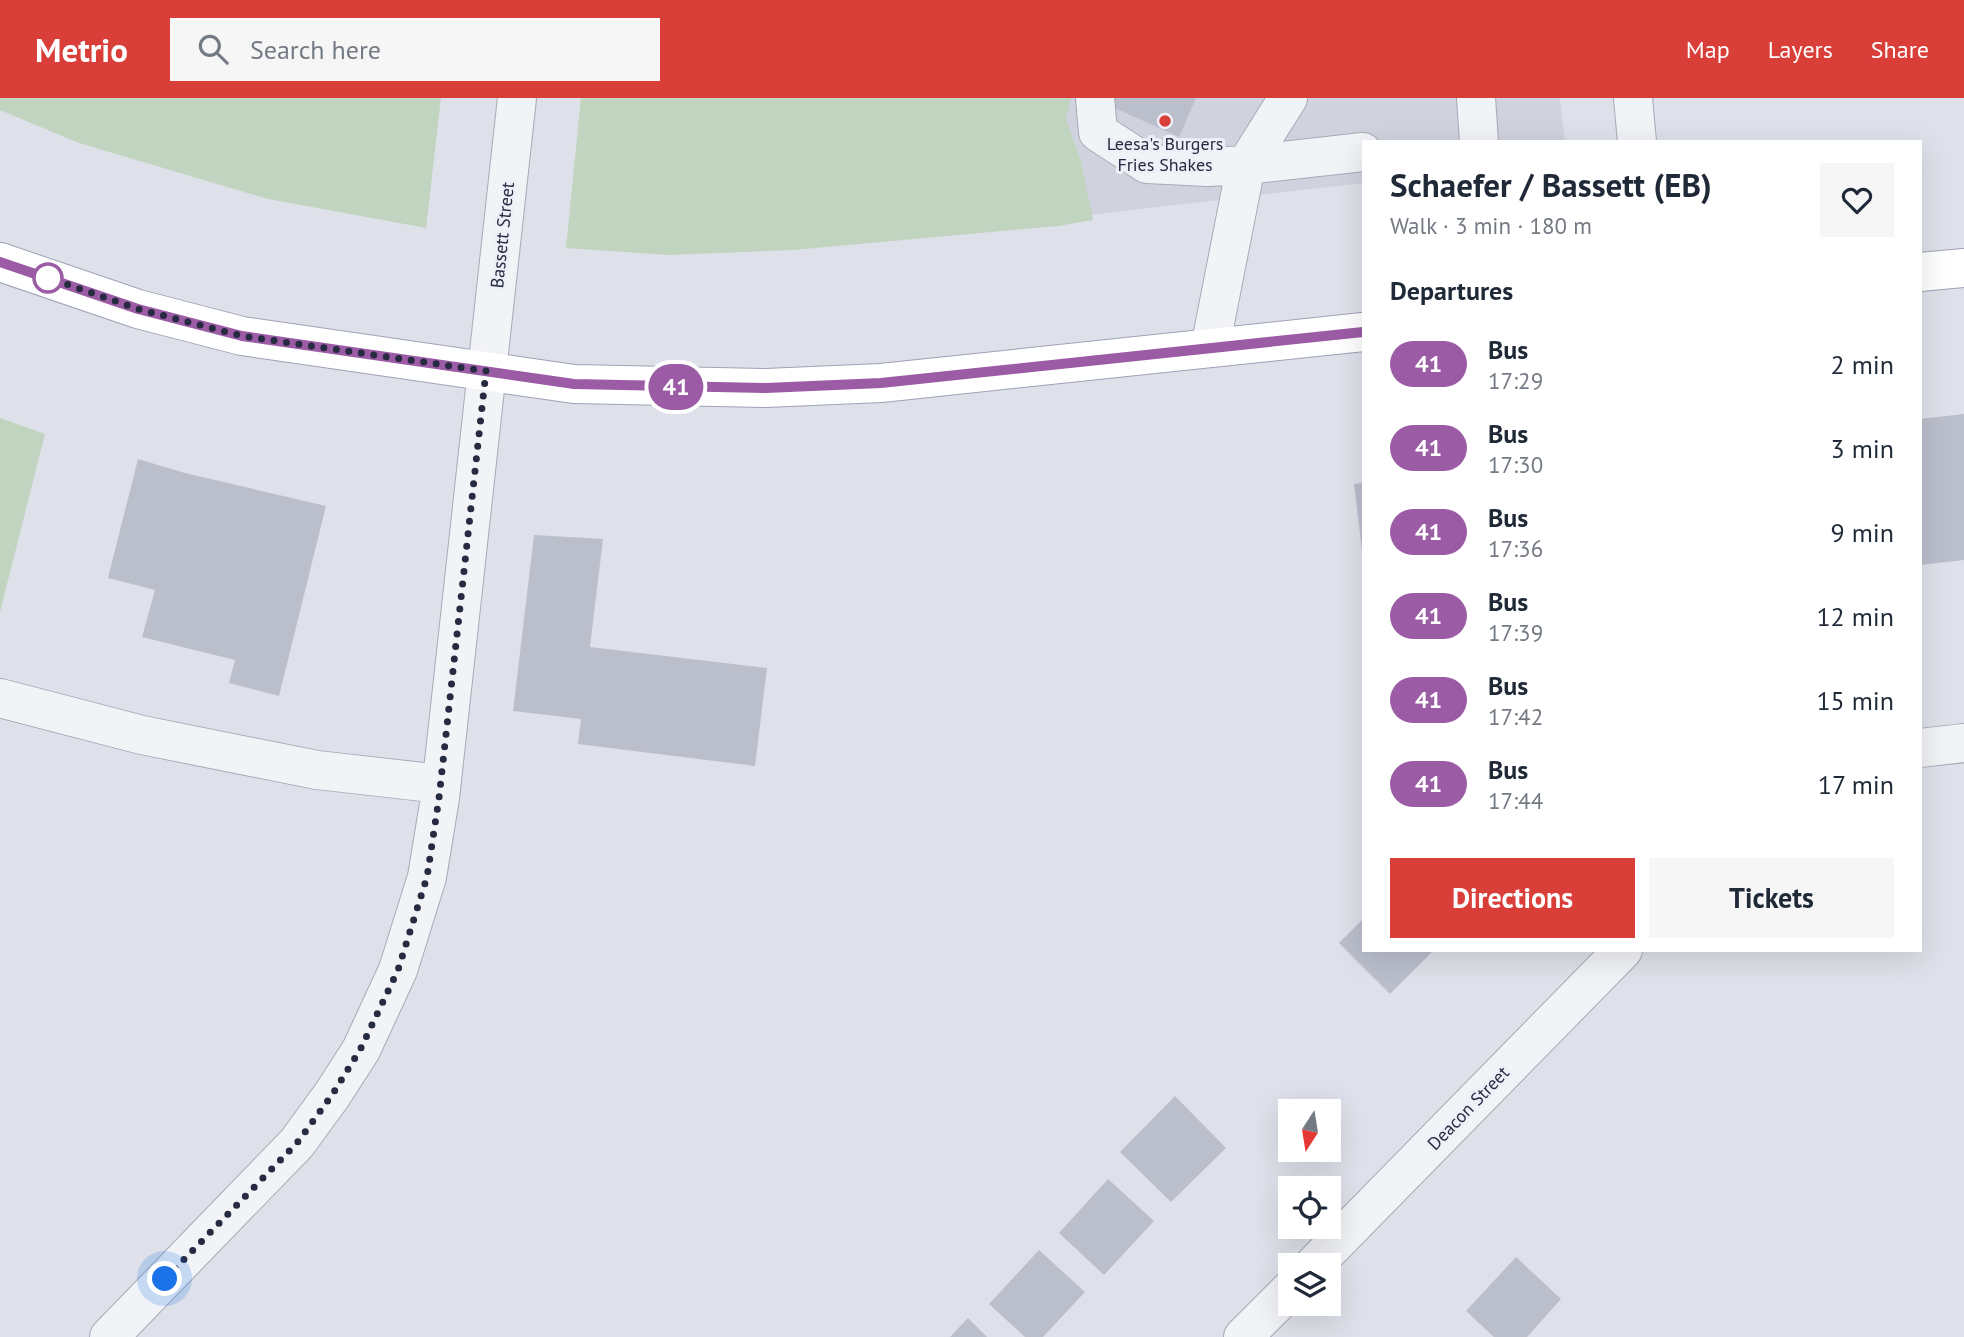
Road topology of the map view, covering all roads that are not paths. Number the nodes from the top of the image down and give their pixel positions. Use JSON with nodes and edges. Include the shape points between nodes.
{"nodes":[{"id":1,"x":517,"y":98,"type":"edge"},
{"id":2,"x":1095,"y":98,"type":"edge"},
{"id":3,"x":1288,"y":98,"type":"edge"},
{"id":4,"x":1476,"y":98,"type":"edge"},
{"id":5,"x":1633,"y":98,"type":"edge"},
{"id":6,"x":1469,"y":140,"type":"edge"},
{"id":7,"x":1637,"y":140,"type":"edge"},
{"id":8,"x":1362,"y":152,"type":"edge"},
{"id":9,"x":1246,"y":165,"type":"junction"},
{"id":10,"x":0,"y":261,"type":"edge"},
{"id":11,"x":1964,"y":268,"type":"edge"},
{"id":12,"x":1922,"y":272,"type":"edge"},
{"id":13,"x":1362,"y":332,"type":"edge"},
{"id":14,"x":1210,"y":348,"type":"junction"},
{"id":15,"x":486,"y":371,"type":"junction"},
{"id":16,"x":0,"y":698,"type":"edge"},
{"id":17,"x":1964,"y":743,"type":"edge"},
{"id":18,"x":1922,"y":748,"type":"edge"},
{"id":19,"x":441,"y":784,"type":"junction"},
{"id":20,"x":1621,"y":952,"type":"edge"},
{"id":21,"x":1326,"y":1253,"type":"edge"},
{"id":22,"x":1278,"y":1302,"type":"edge"},
{"id":23,"x":109,"y":1337,"type":"edge"},
{"id":24,"x":1243,"y":1337,"type":"edge"}],
"edges":[{"from":1,"to":15,"type":"street","name":"Bassett Street"},
{"from":2,"to":9,"type":"street","via":[[1098,132],[1147,164]]},
{"from":3,"to":9,"type":"street"},
{"from":4,"to":6,"type":"street"},
{"from":5,"to":7,"type":"street"},
{"from":8,"to":9,"type":"street"},
{"from":9,"to":14,"type":"street"},
{"from":10,"to":15,"type":"main road","via":[[138,309],[242,336]]},
{"from":11,"to":12,"type":"main road"},
{"from":13,"to":14,"type":"main road"},
{"from":14,"to":15,"type":"main road","via":[[881,383],[766,388],[574,384]]},
{"from":15,"to":19,"type":"street","name":"Bassett Street"},
{"from":16,"to":19,"type":"street","via":[[142,735],[317,770]]},
{"from":17,"to":18,"type":"street"},
{"from":19,"to":23,"type":"street","name":"Bassett Street","via":[[423,890],[398,970],[360,1050],[297,1143]]},
{"from":20,"to":21,"type":"street","name":"Deacon Street"},
{"from":22,"to":24,"type":"street"}]}
